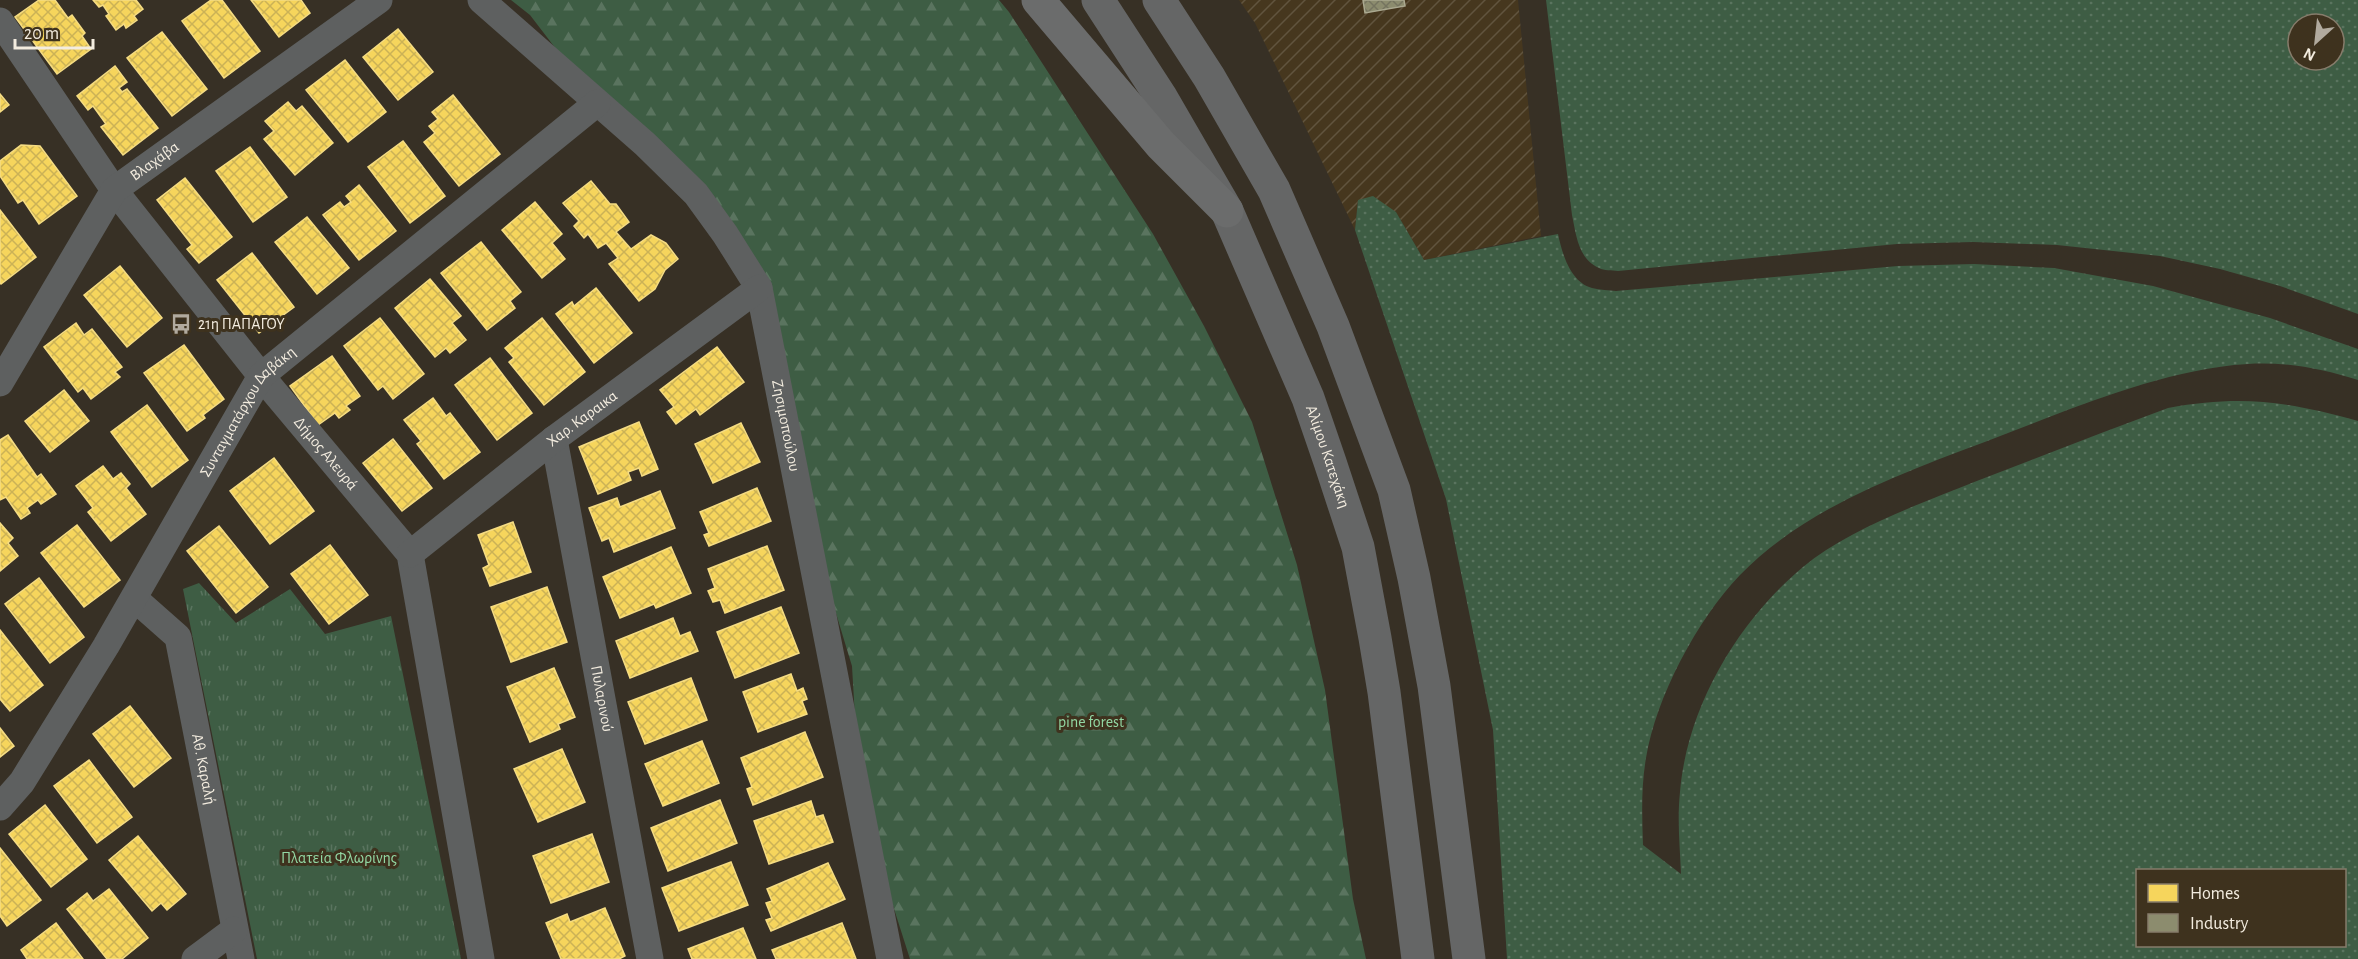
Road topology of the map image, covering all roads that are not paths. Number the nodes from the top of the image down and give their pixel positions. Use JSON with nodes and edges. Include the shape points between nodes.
{"nodes":[{"id":1,"x":379,"y":0,"type":"edge"},
{"id":2,"x":481,"y":0,"type":"edge"},
{"id":3,"x":1038,"y":0,"type":"edge"},
{"id":4,"x":1098,"y":0,"type":"edge"},
{"id":5,"x":1159,"y":0,"type":"edge"},
{"id":6,"x":0,"y":21,"type":"edge"},
{"id":7,"x":597,"y":104,"type":"junction"},
{"id":8,"x":114,"y":190,"type":"junction"},
{"id":9,"x":1227,"y":211,"type":"junction"},
{"id":10,"x":759,"y":288,"type":"junction"},
{"id":11,"x":261,"y":376,"type":"junction"},
{"id":12,"x":0,"y":383,"type":"edge"},
{"id":13,"x":554,"y":439,"type":"junction"},
{"id":14,"x":410,"y":554,"type":"junction"},
{"id":15,"x":135,"y":599,"type":"junction"},
{"id":16,"x":0,"y":807,"type":"edge"},
{"id":17,"x":234,"y":930,"type":"junction"},
{"id":18,"x":195,"y":959,"type":"edge"},
{"id":19,"x":241,"y":959,"type":"edge"},
{"id":20,"x":481,"y":959,"type":"edge"},
{"id":21,"x":650,"y":959,"type":"edge"},
{"id":22,"x":890,"y":959,"type":"edge"},
{"id":23,"x":1418,"y":959,"type":"edge"},
{"id":24,"x":1469,"y":959,"type":"edge"}],
"edges":[{"from":1,"to":8,"type":"street","name":"Βλαχάβα"},
{"from":2,"to":7,"type":"street","name":"Ζησιμοπούλου"},
{"from":3,"to":9,"type":"highway","via":[[1161,145]]},
{"from":4,"to":9,"type":"main road","name":"Αλίμου Κατεχάκη","via":[[1161,97]]},
{"from":5,"to":24,"type":"main road","via":[[1274,190],[1332,326],[1394,490],[1432,676]]},
{"from":6,"to":8,"type":"street","name":"Δήμος Αλευρά"},
{"from":7,"to":10,"type":"street","name":"Ζησιμοπούλου","via":[[696,194]]},
{"from":7,"to":11,"type":"street","name":"Συνταγματάρχου Δαβάκη"},
{"from":8,"to":11,"type":"street","name":"Δήμος Αλευρά"},
{"from":8,"to":12,"type":"street","name":"Βλαχάβα"},
{"from":9,"to":23,"type":"main road","name":"Αλίμου Κατεχάκη","via":[[1308,398],[1358,547],[1384,692]]},
{"from":10,"to":13,"type":"street","name":"Χαρ. Καραικα"},
{"from":10,"to":22,"type":"street","name":"Ζησιμοπούλου"},
{"from":11,"to":14,"type":"street","name":"Δήμος Αλευρά"},
{"from":11,"to":15,"type":"street","name":"Συνταγματάρχου Δαβάκη"},
{"from":13,"to":14,"type":"street","name":"Χαρ. Καραικα"},
{"from":13,"to":21,"type":"street","name":"Πυλαρινού"},
{"from":14,"to":20,"type":"street","name":"Δήμος Αλευρά"},
{"from":15,"to":16,"type":"street","name":"Συνταγματάρχου Δαβάκη","via":[[22,782]]},
{"from":15,"to":17,"type":"street","name":"Αθ. Καραλή","via":[[178,637]]},
{"from":17,"to":18,"type":"street"},
{"from":17,"to":19,"type":"street","name":"Αθ. Καραλή"}]}
